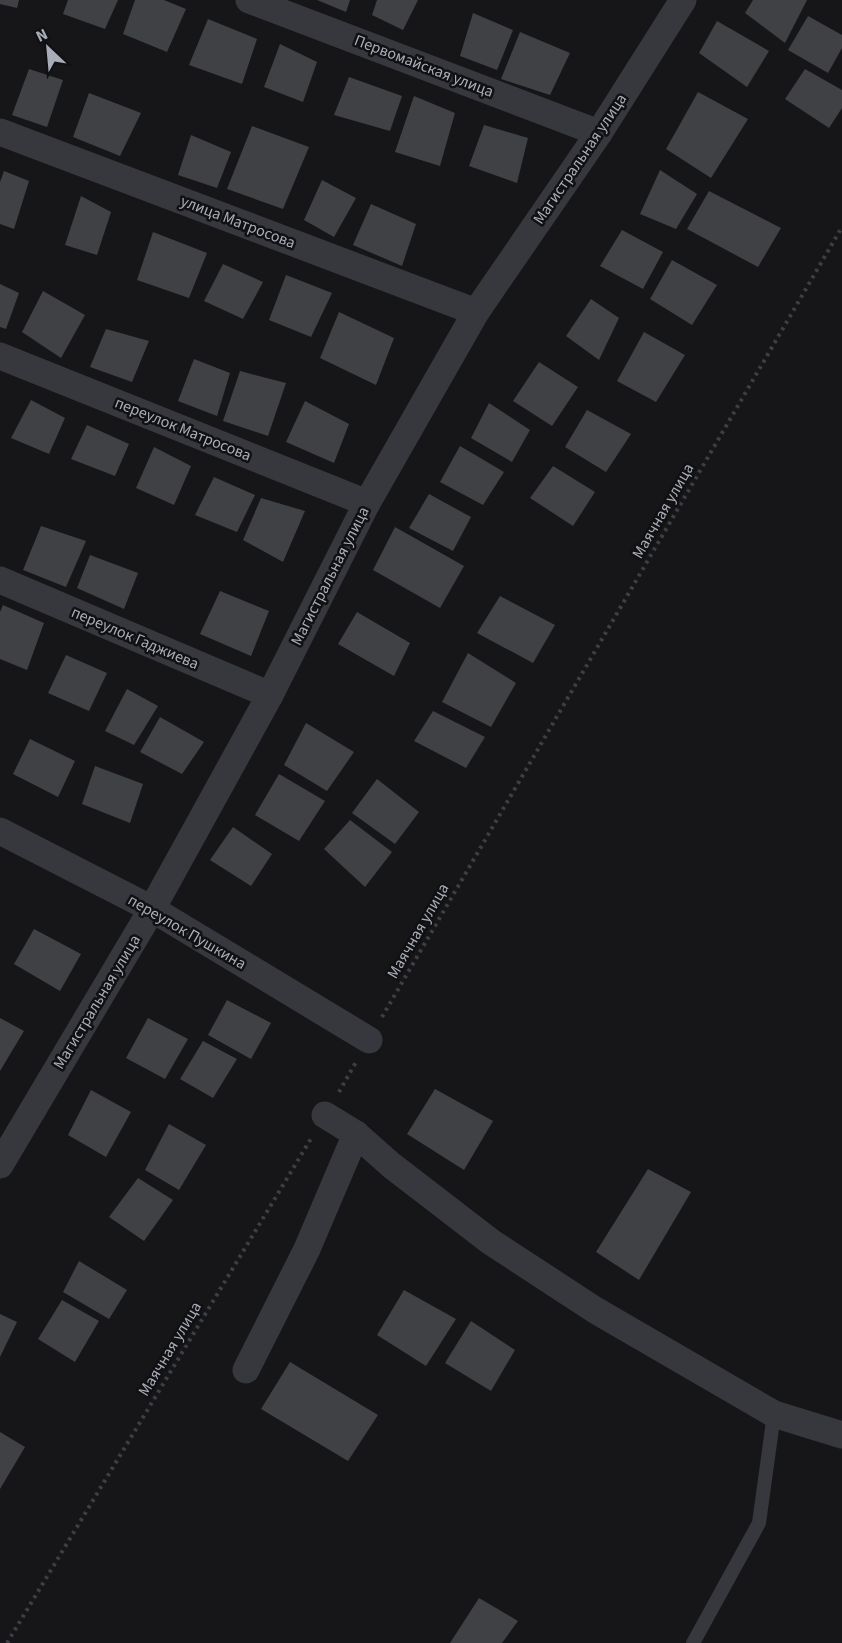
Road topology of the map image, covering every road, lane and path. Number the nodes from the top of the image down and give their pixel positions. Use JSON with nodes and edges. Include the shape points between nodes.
{"nodes":[{"id":1,"x":249,"y":0,"type":"edge"},
{"id":2,"x":683,"y":0,"type":"edge"},
{"id":3,"x":0,"y":132,"type":"edge"},
{"id":4,"x":599,"y":133,"type":"junction"},
{"id":5,"x":842,"y":227,"type":"edge"},
{"id":6,"x":477,"y":312,"type":"junction"},
{"id":7,"x":0,"y":356,"type":"edge"},
{"id":8,"x":367,"y":502,"type":"junction"},
{"id":9,"x":0,"y":580,"type":"edge"},
{"id":10,"x":270,"y":695,"type":"junction"},
{"id":11,"x":0,"y":831,"type":"edge"},
{"id":12,"x":152,"y":909,"type":"junction"},
{"id":13,"x":369,"y":1040,"type":"junction"},
{"id":14,"x":325,"y":1115,"type":"junction"},
{"id":15,"x":356,"y":1134,"type":"junction"},
{"id":16,"x":0,"y":1166,"type":"edge"},
{"id":17,"x":246,"y":1370,"type":"dead end"},
{"id":18,"x":774,"y":1414,"type":"junction"},
{"id":19,"x":842,"y":1435,"type":"edge"},
{"id":20,"x":7,"y":1643,"type":"edge"},
{"id":21,"x":693,"y":1643,"type":"edge"}],
"edges":[{"from":1,"to":4,"type":"street","name":"Первомайская улица"},
{"from":2,"to":4,"type":"street","name":"Магистральная улица"},
{"from":3,"to":6,"type":"street","name":"улица Матросова"},
{"from":4,"to":6,"type":"street","name":"Магистральная улица"},
{"from":5,"to":13,"type":"path","name":"Маячная улица"},
{"from":6,"to":8,"type":"street","name":"Магистральная улица"},
{"from":7,"to":8,"type":"street","name":"переулок Матросова"},
{"from":8,"to":10,"type":"street","name":"Магистральная улица"},
{"from":9,"to":10,"type":"street","name":"переулок Гаджиева"},
{"from":10,"to":12,"type":"street","name":"Магистральная улица"},
{"from":11,"to":12,"type":"street","name":"переулок Пушкина"},
{"from":12,"to":13,"type":"street","name":"переулок Пушкина"},
{"from":12,"to":16,"type":"street","name":"Магистральная улица"},
{"from":13,"to":14,"type":"path","name":"Маячная улица"},
{"from":14,"to":15,"type":"street"},
{"from":14,"to":20,"type":"path","name":"Маячная улица"},
{"from":15,"to":17,"type":"street","via":[[307,1249]]},
{"from":15,"to":18,"type":"street","via":[[491,1242],[595,1310]]},
{"from":18,"to":19,"type":"street"},
{"from":18,"to":21,"type":"lane","via":[[759,1523]]}]}
